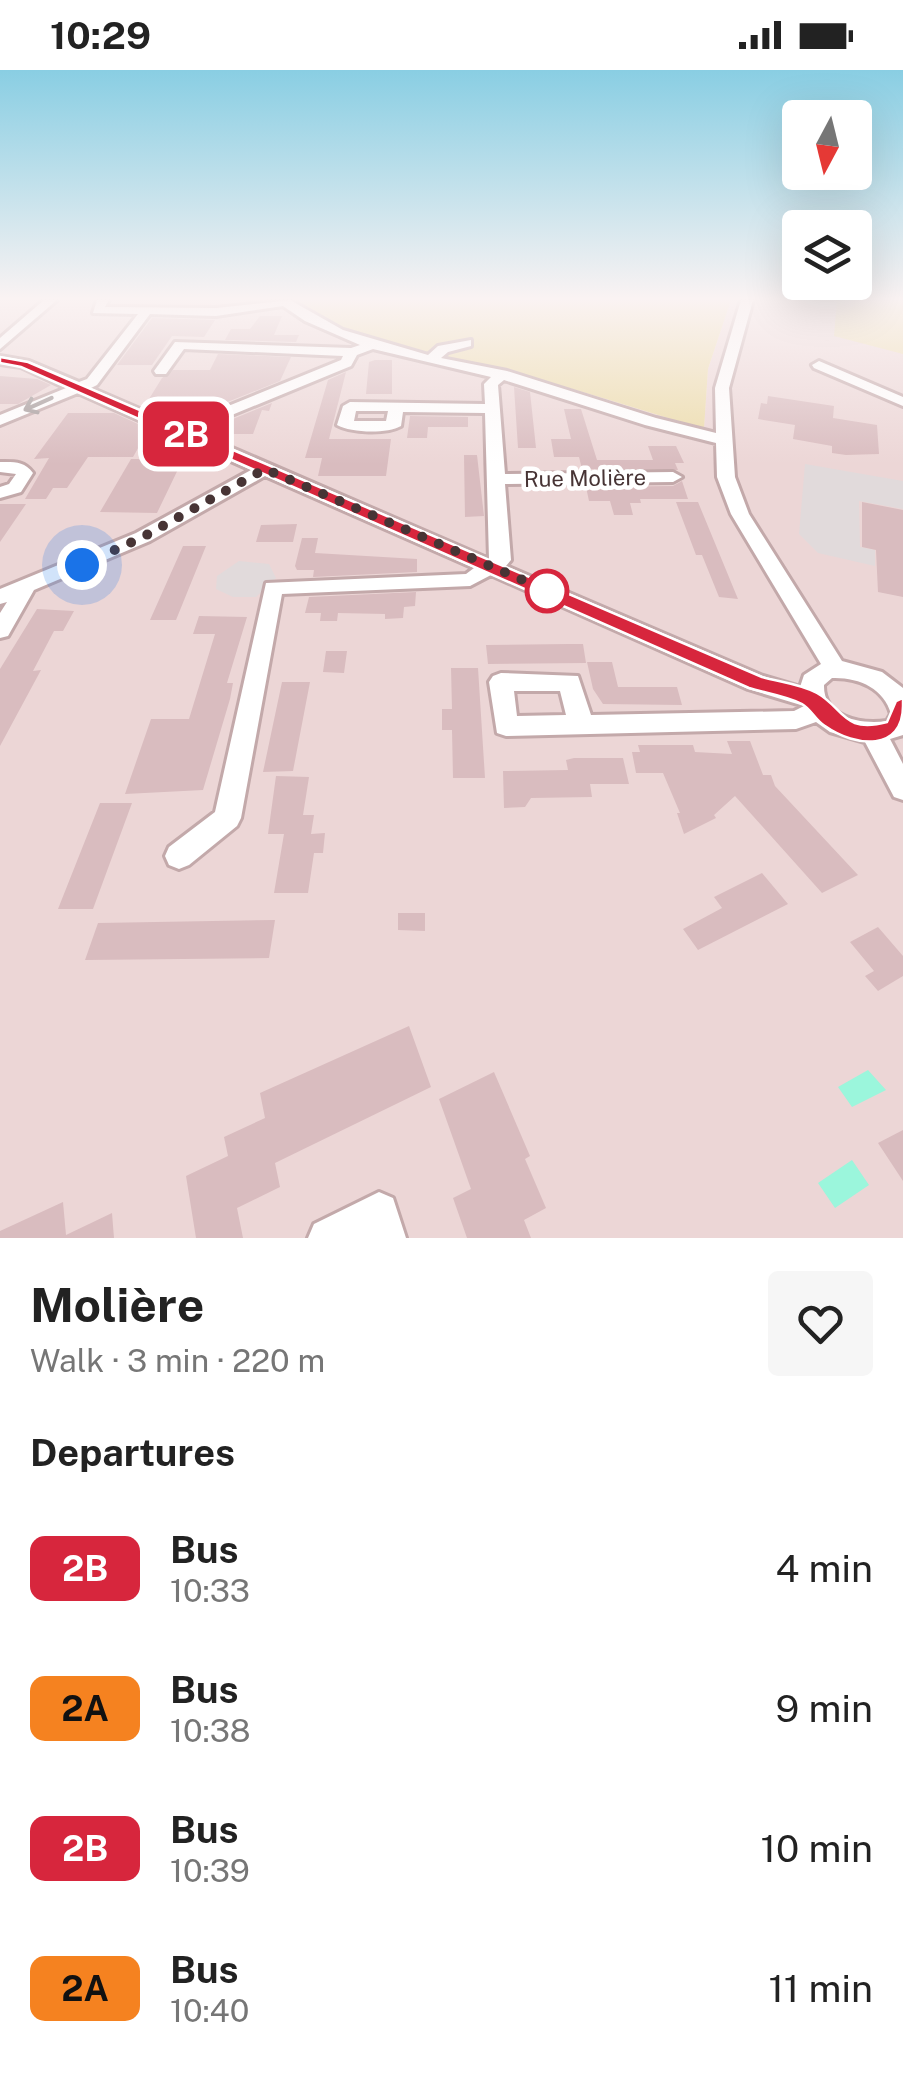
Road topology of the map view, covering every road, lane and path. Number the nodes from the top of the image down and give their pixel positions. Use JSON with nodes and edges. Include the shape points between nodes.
{"nodes":[{"id":1,"x":113,"y":355,"type":"edge"},
{"id":2,"x":173,"y":355,"type":"edge"},
{"id":3,"x":351,"y":355,"type":"edge"},
{"id":4,"x":410,"y":355,"type":"edge"},
{"id":5,"x":437,"y":355,"type":"edge"},
{"id":6,"x":732,"y":355,"type":"edge"},
{"id":7,"x":747,"y":355,"type":"edge"},
{"id":8,"x":432,"y":359,"type":"junction"},
{"id":9,"x":0,"y":360,"type":"edge"},
{"id":10,"x":819,"y":365,"type":"dead end"},
{"id":11,"x":161,"y":371,"type":"dead end"},
{"id":12,"x":502,"y":374,"type":"junction"},
{"id":13,"x":77,"y":388,"type":"junction"},
{"id":14,"x":903,"y":402,"type":"edge"},
{"id":15,"x":396,"y":407,"type":"junction"},
{"id":16,"x":492,"y":409,"type":"junction"},
{"id":17,"x":725,"y":414,"type":"junction"},
{"id":18,"x":0,"y":420,"type":"edge"},
{"id":19,"x":180,"y":431,"type":"junction"},
{"id":20,"x":723,"y":439,"type":"junction"},
{"id":21,"x":0,"y":468,"type":"edge"},
{"id":22,"x":265,"y":469,"type":"junction"},
{"id":23,"x":673,"y":477,"type":"dead end"},
{"id":24,"x":496,"y":479,"type":"junction"},
{"id":25,"x":0,"y":493,"type":"edge"},
{"id":26,"x":492,"y":568,"type":"junction"},
{"id":27,"x":24,"y":590,"type":"junction"},
{"id":28,"x":0,"y":597,"type":"edge"},
{"id":29,"x":0,"y":631,"type":"edge"},
{"id":30,"x":835,"y":668,"type":"junction"},
{"id":31,"x":815,"y":704,"type":"junction"},
{"id":32,"x":902,"y":706,"type":"edge"},
{"id":33,"x":581,"y":726,"type":"dead end"},
{"id":34,"x":874,"y":734,"type":"junction"},
{"id":35,"x":903,"y":789,"type":"edge"},
{"id":36,"x":179,"y":856,"type":"dead end"},
{"id":37,"x":328,"y":1238,"type":"edge"},
{"id":38,"x":386,"y":1238,"type":"edge"}],
"edges":[{"from":1,"to":13,"type":"street","via":[[92,382]]},
{"from":2,"to":11,"type":"street"},
{"from":3,"to":19,"type":"street","via":[[346,363]]},
{"from":4,"to":8,"type":"street"},
{"from":5,"to":8,"type":"street"},
{"from":6,"to":17,"type":"street","via":[[722,388]]},
{"from":7,"to":17,"type":"street"},
{"from":8,"to":12,"type":"street"},
{"from":9,"to":13,"type":"street"},
{"from":10,"to":14,"type":"street"},
{"from":12,"to":16,"type":"street","name":"Rue Molière","via":[[491,384]]},
{"from":12,"to":20,"type":"street"},
{"from":13,"to":18,"type":"street","one_way":true},
{"from":13,"to":19,"type":"street"},
{"from":15,"to":15,"type":"street","via":[[350,398],[342,432],[393,426]]},
{"from":15,"to":16,"type":"street"},
{"from":16,"to":24,"type":"street","name":"Rue Molière"},
{"from":17,"to":20,"type":"street"},
{"from":19,"to":22,"type":"street"},
{"from":20,"to":30,"type":"street","via":[[726,477],[740,514]]},
{"from":21,"to":25,"type":"street","via":[[25,473],[15,488]]},
{"from":22,"to":26,"type":"street"},
{"from":22,"to":27,"type":"street","via":[[143,537]]},
{"from":23,"to":24,"type":"street","name":"Rue Molière"},
{"from":24,"to":26,"type":"street","name":"Rue Molière","via":[[501,560]]},
{"from":26,"to":31,"type":"street"},
{"from":26,"to":36,"type":"street","via":[[470,580],[273,588],[227,818]]},
{"from":27,"to":28,"type":"street"},
{"from":27,"to":29,"type":"street"},
{"from":30,"to":31,"type":"street","via":[[812,680]]},
{"from":30,"to":32,"type":"street","via":[[881,682]]},
{"from":31,"to":33,"type":"street","via":[[796,720]]},
{"from":31,"to":34,"type":"street","via":[[844,727]]},
{"from":32,"to":34,"type":"street","via":[[894,728]]},
{"from":34,"to":35,"type":"street"},
{"from":37,"to":38,"type":"street","via":[[379,1212]]}]}
